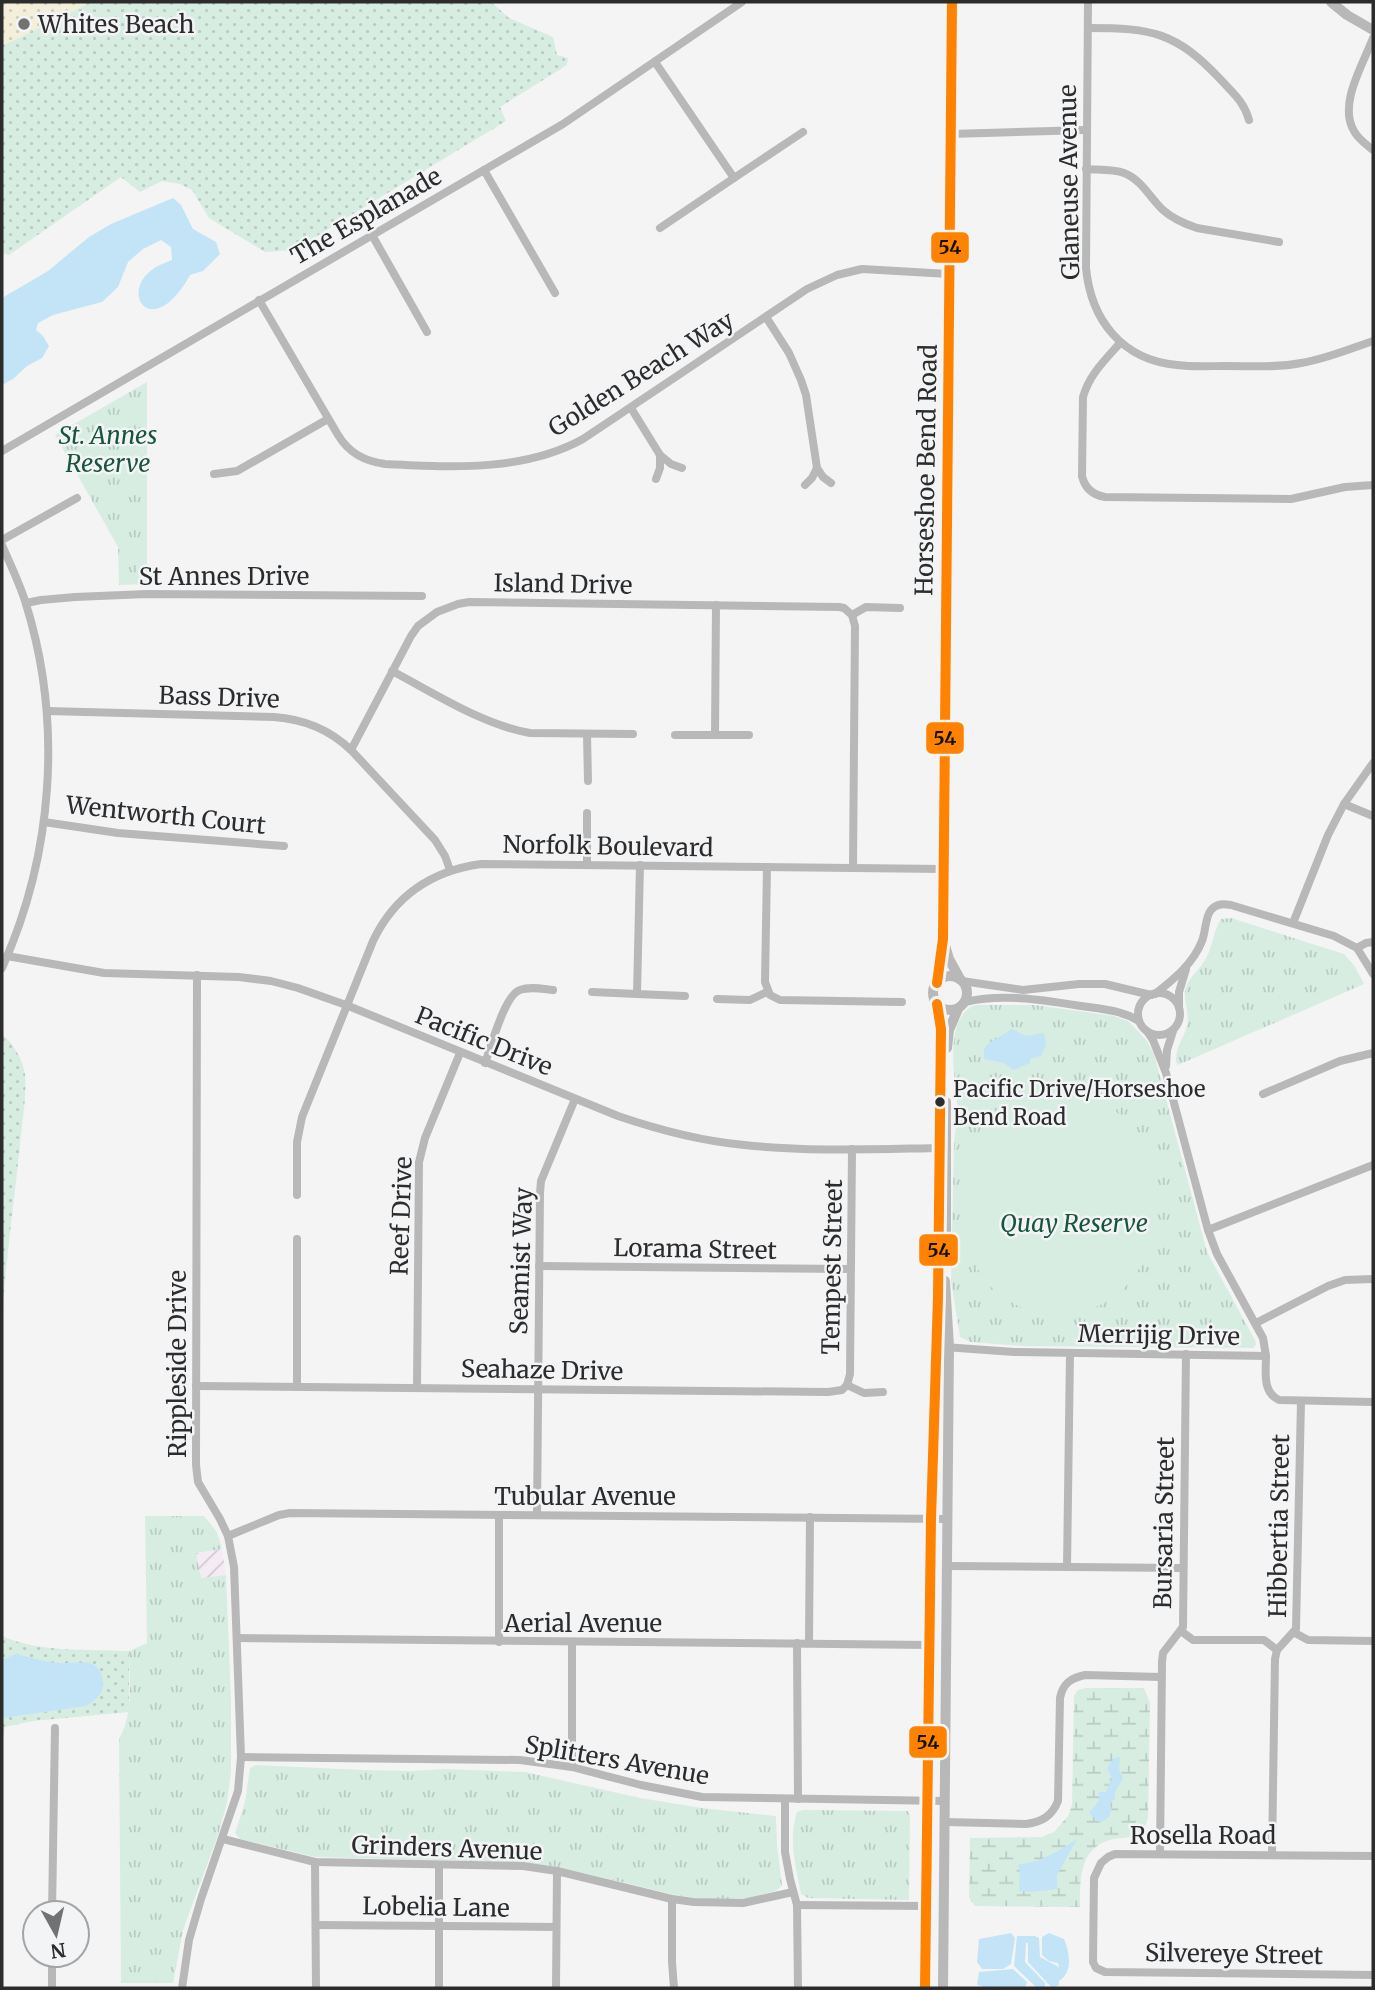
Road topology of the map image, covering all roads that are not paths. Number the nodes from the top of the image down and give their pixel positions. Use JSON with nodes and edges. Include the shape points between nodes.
{"nodes":[{"id":1,"x":743,"y":2,"type":"edge"},
{"id":2,"x":952,"y":2,"type":"edge"},
{"id":3,"x":1088,"y":2,"type":"edge"},
{"id":4,"x":1331,"y":2,"type":"edge"},
{"id":5,"x":1087,"y":28,"type":"junction"},
{"id":6,"x":1373,"y":30,"type":"edge"},
{"id":7,"x":1373,"y":38,"type":"edge"},
{"id":8,"x":655,"y":62,"type":"junction"},
{"id":9,"x":1250,"y":120,"type":"dead end"},
{"id":10,"x":1086,"y":130,"type":"junction"},
{"id":11,"x":803,"y":132,"type":"dead end"},
{"id":12,"x":951,"y":134,"type":"junction"},
{"id":13,"x":1373,"y":150,"type":"edge"},
{"id":14,"x":1086,"y":169,"type":"junction"},
{"id":15,"x":484,"y":170,"type":"junction"},
{"id":16,"x":734,"y":178,"type":"junction"},
{"id":17,"x":660,"y":228,"type":"dead end"},
{"id":18,"x":372,"y":235,"type":"junction"},
{"id":19,"x":1279,"y":242,"type":"dead end"},
{"id":20,"x":949,"y":274,"type":"junction"},
{"id":21,"x":555,"y":293,"type":"dead end"},
{"id":22,"x":259,"y":300,"type":"junction"},
{"id":23,"x":766,"y":317,"type":"junction"},
{"id":24,"x":428,"y":332,"type":"dead end"},
{"id":25,"x":1373,"y":341,"type":"edge"},
{"id":26,"x":1120,"y":343,"type":"junction"},
{"id":27,"x":631,"y":408,"type":"junction"},
{"id":28,"x":328,"y":419,"type":"junction"},
{"id":29,"x":2,"y":451,"type":"edge"},
{"id":30,"x":660,"y":455,"type":"junction"},
{"id":31,"x":682,"y":468,"type":"dead end"},
{"id":32,"x":817,"y":468,"type":"junction"},
{"id":33,"x":214,"y":474,"type":"dead end"},
{"id":34,"x":656,"y":480,"type":"dead end"},
{"id":35,"x":831,"y":483,"type":"dead end"},
{"id":36,"x":805,"y":485,"type":"dead end"},
{"id":37,"x":1373,"y":485,"type":"edge"},
{"id":38,"x":77,"y":498,"type":"dead end"},
{"id":39,"x":2,"y":542,"type":"edge"},
{"id":40,"x":422,"y":596,"type":"dead end"},
{"id":41,"x":26,"y":603,"type":"junction"},
{"id":42,"x":716,"y":605,"type":"junction"},
{"id":43,"x":900,"y":608,"type":"dead end"},
{"id":44,"x":852,"y":615,"type":"junction"},
{"id":45,"x":392,"y":671,"type":"junction"},
{"id":46,"x":47,"y":711,"type":"junction"},
{"id":47,"x":587,"y":734,"type":"junction"},
{"id":48,"x":633,"y":734,"type":"dead end"},
{"id":49,"x":675,"y":734,"type":"dead end"},
{"id":50,"x":715,"y":735,"type":"junction"},
{"id":51,"x":749,"y":735,"type":"dead end"},
{"id":52,"x":351,"y":750,"type":"junction"},
{"id":53,"x":1373,"y":763,"type":"edge"},
{"id":54,"x":588,"y":781,"type":"dead end"},
{"id":55,"x":1344,"y":804,"type":"junction"},
{"id":56,"x":587,"y":813,"type":"dead end"},
{"id":57,"x":1373,"y":816,"type":"edge"},
{"id":58,"x":44,"y":822,"type":"junction"},
{"id":59,"x":284,"y":846,"type":"dead end"},
{"id":60,"x":587,"y":864,"type":"junction"},
{"id":61,"x":640,"y":865,"type":"junction"},
{"id":62,"x":767,"y":867,"type":"junction"},
{"id":63,"x":853,"y":867,"type":"junction"},
{"id":64,"x":944,"y":869,"type":"junction"},
{"id":65,"x":450,"y":870,"type":"junction"},
{"id":66,"x":1293,"y":923,"type":"junction"},
{"id":67,"x":943,"y":939,"type":"junction"},
{"id":68,"x":1373,"y":942,"type":"edge"},
{"id":69,"x":1357,"y":948,"type":"junction"},
{"id":70,"x":7,"y":956,"type":"junction"},
{"id":71,"x":1189,"y":963,"type":"junction"},
{"id":72,"x":2,"y":968,"type":"edge"},
{"id":73,"x":1372,"y":970,"type":"edge"},
{"id":74,"x":197,"y":975,"type":"junction"},
{"id":75,"x":961,"y":980,"type":"junction"},
{"id":76,"x":937,"y":984,"type":"junction"},
{"id":77,"x":553,"y":990,"type":"dead end"},
{"id":78,"x":592,"y":992,"type":"dead end"},
{"id":79,"x":767,"y":992,"type":"junction"},
{"id":80,"x":637,"y":994,"type":"junction"},
{"id":81,"x":1153,"y":994,"type":"junction"},
{"id":82,"x":685,"y":996,"type":"dead end"},
{"id":83,"x":717,"y":999,"type":"dead end"},
{"id":84,"x":902,"y":1002,"type":"dead end"},
{"id":85,"x":937,"y":1004,"type":"junction"},
{"id":86,"x":346,"y":1005,"type":"junction"},
{"id":87,"x":961,"y":1005,"type":"junction"},
{"id":88,"x":1179,"y":1007,"type":"junction"},
{"id":89,"x":1139,"y":1021,"type":"junction"},
{"id":90,"x":1174,"y":1029,"type":"junction"},
{"id":91,"x":1147,"y":1031,"type":"junction"},
{"id":92,"x":460,"y":1053,"type":"junction"},
{"id":93,"x":1373,"y":1053,"type":"edge"},
{"id":94,"x":485,"y":1063,"type":"junction"},
{"id":95,"x":1166,"y":1073,"type":"junction"},
{"id":96,"x":1263,"y":1094,"type":"dead end"},
{"id":97,"x":575,"y":1099,"type":"junction"},
{"id":98,"x":852,"y":1149,"type":"junction"},
{"id":99,"x":943,"y":1149,"type":"junction"},
{"id":100,"x":1373,"y":1165,"type":"edge"},
{"id":101,"x":297,"y":1195,"type":"dead end"},
{"id":102,"x":1208,"y":1230,"type":"junction"},
{"id":103,"x":297,"y":1239,"type":"dead end"},
{"id":104,"x":539,"y":1266,"type":"junction"},
{"id":105,"x":851,"y":1269,"type":"junction"},
{"id":106,"x":1373,"y":1279,"type":"edge"},
{"id":107,"x":1256,"y":1324,"type":"junction"},
{"id":108,"x":937,"y":1346,"type":"junction"},
{"id":109,"x":949,"y":1347,"type":"junction"},
{"id":110,"x":1070,"y":1353,"type":"junction"},
{"id":111,"x":1186,"y":1354,"type":"junction"},
{"id":112,"x":1266,"y":1356,"type":"junction"},
{"id":113,"x":847,"y":1385,"type":"junction"},
{"id":114,"x":196,"y":1386,"type":"junction"},
{"id":115,"x":297,"y":1387,"type":"junction"},
{"id":116,"x":417,"y":1388,"type":"junction"},
{"id":117,"x":537,"y":1390,"type":"junction"},
{"id":118,"x":883,"y":1392,"type":"dead end"},
{"id":119,"x":1301,"y":1401,"type":"junction"},
{"id":120,"x":1373,"y":1402,"type":"edge"},
{"id":121,"x":499,"y":1515,"type":"junction"},
{"id":122,"x":537,"y":1515,"type":"junction"},
{"id":123,"x":810,"y":1517,"type":"junction"},
{"id":124,"x":931,"y":1519,"type":"junction"},
{"id":125,"x":947,"y":1519,"type":"junction"},
{"id":126,"x":228,"y":1536,"type":"junction"},
{"id":127,"x":947,"y":1566,"type":"junction"},
{"id":128,"x":1067,"y":1567,"type":"junction"},
{"id":129,"x":1182,"y":1568,"type":"junction"},
{"id":130,"x":1181,"y":1631,"type":"junction"},
{"id":131,"x":1294,"y":1633,"type":"junction"},
{"id":132,"x":237,"y":1638,"type":"junction"},
{"id":133,"x":1373,"y":1641,"type":"edge"},
{"id":134,"x":499,"y":1642,"type":"junction"},
{"id":135,"x":572,"y":1643,"type":"junction"},
{"id":136,"x":797,"y":1643,"type":"junction"},
{"id":137,"x":809,"y":1643,"type":"junction"},
{"id":138,"x":929,"y":1645,"type":"junction"},
{"id":139,"x":1277,"y":1650,"type":"junction"},
{"id":140,"x":1160,"y":1677,"type":"junction"},
{"id":141,"x":55,"y":1728,"type":"dead end"},
{"id":142,"x":241,"y":1757,"type":"junction"},
{"id":143,"x":572,"y":1767,"type":"junction"},
{"id":144,"x":798,"y":1799,"type":"junction"},
{"id":145,"x":785,"y":1800,"type":"junction"},
{"id":146,"x":927,"y":1801,"type":"junction"},
{"id":147,"x":945,"y":1801,"type":"junction"},
{"id":148,"x":945,"y":1822,"type":"junction"},
{"id":149,"x":223,"y":1839,"type":"junction"},
{"id":150,"x":1160,"y":1853,"type":"junction"},
{"id":151,"x":1272,"y":1854,"type":"junction"},
{"id":152,"x":1373,"y":1856,"type":"edge"},
{"id":153,"x":315,"y":1862,"type":"junction"},
{"id":154,"x":439,"y":1865,"type":"junction"},
{"id":155,"x":556,"y":1871,"type":"junction"},
{"id":156,"x":793,"y":1892,"type":"junction"},
{"id":157,"x":52,"y":1899,"type":"edge"},
{"id":158,"x":672,"y":1899,"type":"junction"},
{"id":159,"x":797,"y":1905,"type":"junction"},
{"id":160,"x":926,"y":1906,"type":"junction"},
{"id":161,"x":316,"y":1924,"type":"junction"},
{"id":162,"x":439,"y":1926,"type":"junction"},
{"id":163,"x":556,"y":1927,"type":"junction"},
{"id":164,"x":1096,"y":1968,"type":"joint"},
{"id":165,"x":52,"y":1969,"type":"edge"},
{"id":166,"x":1373,"y":1975,"type":"edge"},
{"id":167,"x":52,"y":1988,"type":"edge"},
{"id":168,"x":182,"y":1988,"type":"edge"},
{"id":169,"x":316,"y":1988,"type":"edge"},
{"id":170,"x":439,"y":1988,"type":"edge"},
{"id":171,"x":556,"y":1988,"type":"edge"},
{"id":172,"x":674,"y":1988,"type":"edge"},
{"id":173,"x":798,"y":1988,"type":"edge"},
{"id":174,"x":925,"y":1988,"type":"edge"},
{"id":175,"x":943,"y":1988,"type":"edge"}],
"edges":[{"from":1,"to":8,"type":"street","name":"The Esplanade"},
{"from":2,"to":12,"type":"street","name":"Horseshoe Bend Road"},
{"from":3,"to":5,"type":"street","name":"Glaneuse Avenue"},
{"from":4,"to":6,"type":"street"},
{"from":5,"to":9,"type":"street","via":[[1143,30],[1165,36],[1206,64],[1245,106]]},
{"from":5,"to":10,"type":"street","name":"Glaneuse Avenue"},
{"from":7,"to":13,"type":"street","via":[[1348,109],[1353,131]]},
{"from":8,"to":15,"type":"street","name":"The Esplanade","via":[[564,124]]},
{"from":8,"to":16,"type":"street"},
{"from":10,"to":12,"type":"street"},
{"from":10,"to":14,"type":"street","name":"Glaneuse Avenue"},
{"from":11,"to":16,"type":"street"},
{"from":12,"to":20,"type":"street","name":"Horseshoe Bend Road"},
{"from":14,"to":19,"type":"street","via":[[1122,172],[1134,178],[1163,210],[1185,224]]},
{"from":14,"to":26,"type":"street","name":"Glaneuse Avenue","via":[[1087,285],[1099,316]]},
{"from":15,"to":18,"type":"street","name":"The Esplanade"},
{"from":15,"to":21,"type":"street"},
{"from":16,"to":17,"type":"street"},
{"from":18,"to":22,"type":"street","name":"The Esplanade"},
{"from":18,"to":24,"type":"street"},
{"from":20,"to":23,"type":"street","name":"Golden Beach Way","via":[[850,271],[807,289]]},
{"from":20,"to":64,"type":"street","name":"Horseshoe Bend Road"},
{"from":22,"to":28,"type":"street","name":"Golden Beach Way"},
{"from":22,"to":29,"type":"street","name":"The Esplanade"},
{"from":23,"to":27,"type":"street","name":"Golden Beach Way"},
{"from":23,"to":32,"type":"street","via":[[801,380]]},
{"from":25,"to":26,"type":"street","name":"Glaneuse Avenue","via":[[1300,364],[1272,366],[1176,365],[1138,354]]},
{"from":26,"to":37,"type":"street","via":[[1091,376],[1083,397],[1082,476],[1096,495],[1292,499]]},
{"from":27,"to":28,"type":"street","name":"Golden Beach Way","via":[[556,452],[489,465],[373,462],[348,447]]},
{"from":27,"to":30,"type":"street"},
{"from":28,"to":33,"type":"street","via":[[237,471]]},
{"from":30,"to":31,"type":"street"},
{"from":30,"to":34,"type":"street"},
{"from":32,"to":35,"type":"street"},
{"from":32,"to":36,"type":"street"},
{"from":38,"to":39,"type":"street"},
{"from":39,"to":41,"type":"street"},
{"from":40,"to":41,"type":"street","name":"St Annes Drive","via":[[144,594]]},
{"from":41,"to":46,"type":"street"},
{"from":42,"to":44,"type":"street","name":"Island Drive","via":[[839,607]]},
{"from":42,"to":45,"type":"street","name":"Island Drive","via":[[458,604],[436,612],[418,626]]},
{"from":42,"to":50,"type":"street"},
{"from":43,"to":44,"type":"street","name":"Island Drive","via":[[866,607]]},
{"from":44,"to":63,"type":"street"},
{"from":45,"to":47,"type":"street","via":[[504,727],[530,733]]},
{"from":45,"to":52,"type":"street","name":"Island Drive"},
{"from":46,"to":52,"type":"street","name":"Bass Drive","via":[[286,718],[326,732]]},
{"from":46,"to":58,"type":"street"},
{"from":47,"to":48,"type":"street"},
{"from":47,"to":54,"type":"street"},
{"from":49,"to":50,"type":"street"},
{"from":50,"to":51,"type":"street"},
{"from":52,"to":65,"type":"street","name":"Bass Drive","via":[[435,840]]},
{"from":53,"to":55,"type":"street"},
{"from":55,"to":57,"type":"street"},
{"from":55,"to":66,"type":"street"},
{"from":56,"to":60,"type":"street"},
{"from":58,"to":59,"type":"street","name":"Wentworth Court","via":[[118,833]]},
{"from":58,"to":70,"type":"street","via":[[31,886]]},
{"from":60,"to":61,"type":"street","name":"Norfolk Boulevard"},
{"from":60,"to":65,"type":"street","name":"Norfolk Boulevard","via":[[481,864]]},
{"from":61,"to":62,"type":"street","name":"Norfolk Boulevard"},
{"from":61,"to":80,"type":"street"},
{"from":62,"to":63,"type":"street","name":"Norfolk Boulevard"},
{"from":62,"to":79,"type":"street"},
{"from":63,"to":64,"type":"street","name":"Norfolk Boulevard"},
{"from":64,"to":67,"type":"street","name":"Horseshoe Bend Road"},
{"from":65,"to":86,"type":"street","name":"Norfolk Boulevard","via":[[419,886],[387,915]]},
{"from":66,"to":69,"type":"street"},
{"from":66,"to":71,"type":"street","via":[[1219,904],[1210,912]]},
{"from":67,"to":75,"type":"street","name":"Horseshoe Bend Road"},
{"from":67,"to":76,"type":"street","name":"Horseshoe Bend Road"},
{"from":68,"to":69,"type":"street"},
{"from":69,"to":73,"type":"street"},
{"from":70,"to":72,"type":"street"},
{"from":70,"to":74,"type":"street","name":"Pacific Drive","via":[[104,972]]},
{"from":71,"to":81,"type":"street"},
{"from":71,"to":88,"type":"street"},
{"from":74,"to":86,"type":"street","name":"Pacific Drive","via":[[271,981]]},
{"from":74,"to":114,"type":"street","name":"Rippleside Drive"},
{"from":75,"to":76,"type":"street","via":[[945,977]]},
{"from":75,"to":81,"type":"street","via":[[1023,990],[1105,984]]},
{"from":75,"to":87,"type":"street","via":[[967,990]]},
{"from":76,"to":85,"type":"street","via":[[933,994]]},
{"from":77,"to":94,"type":"street","via":[[513,994]]},
{"from":78,"to":80,"type":"street"},
{"from":79,"to":83,"type":"street","via":[[750,1000]]},
{"from":79,"to":84,"type":"street","via":[[779,1000]]},
{"from":80,"to":82,"type":"street"},
{"from":81,"to":88,"type":"street","via":[[1167,995]]},
{"from":81,"to":89,"type":"street","via":[[1142,1003]]},
{"from":85,"to":87,"type":"street","via":[[944,1009]]},
{"from":85,"to":99,"type":"street"},
{"from":86,"to":92,"type":"street","name":"Pacific Drive"},
{"from":86,"to":101,"type":"street","name":"Norfolk Boulevard","via":[[298,1130]]},
{"from":87,"to":89,"type":"street","via":[[999,998],[1050,1001],[1114,1011]]},
{"from":87,"to":99,"type":"street","via":[[946,1052]]},
{"from":88,"to":90,"type":"street"},
{"from":89,"to":91,"type":"street"},
{"from":90,"to":91,"type":"street","via":[[1158,1035]]},
{"from":90,"to":95,"type":"street"},
{"from":91,"to":95,"type":"street"},
{"from":92,"to":94,"type":"street","name":"Pacific Drive"},
{"from":92,"to":116,"type":"street","name":"Reef Drive","via":[[419,1162]]},
{"from":93,"to":96,"type":"street","via":[[1340,1061]]},
{"from":94,"to":97,"type":"street","name":"Pacific Drive"},
{"from":95,"to":102,"type":"street"},
{"from":97,"to":98,"type":"street","name":"Pacific Drive","via":[[645,1126],[693,1138],[763,1147]]},
{"from":97,"to":104,"type":"street","name":"Seamist Way","via":[[541,1181]]},
{"from":98,"to":99,"type":"street","name":"Pacific Drive"},
{"from":98,"to":105,"type":"street","name":"Tempest Street"},
{"from":99,"to":108,"type":"street"},
{"from":99,"to":109,"type":"street"},
{"from":100,"to":102,"type":"street"},
{"from":102,"to":107,"type":"street"},
{"from":103,"to":115,"type":"street"},
{"from":104,"to":105,"type":"street","name":"Lorama Street"},
{"from":104,"to":117,"type":"street","name":"Seamist Way"},
{"from":105,"to":113,"type":"street","name":"Tempest Street"},
{"from":106,"to":107,"type":"street","via":[[1328,1286]]},
{"from":107,"to":112,"type":"street"},
{"from":108,"to":109,"type":"street","name":"Merrijig Drive"},
{"from":108,"to":124,"type":"street"},
{"from":109,"to":110,"type":"street","name":"Merrijig Drive"},
{"from":109,"to":125,"type":"street"},
{"from":110,"to":111,"type":"street","name":"Merrijig Drive"},
{"from":110,"to":128,"type":"street"},
{"from":111,"to":112,"type":"street","name":"Merrijig Drive"},
{"from":111,"to":129,"type":"street","name":"Bursaria Street"},
{"from":112,"to":119,"type":"street","name":"Merrijig Drive","via":[[1269,1393],[1279,1400]]},
{"from":113,"to":117,"type":"street","name":"Seahaze Drive","via":[[828,1392]]},
{"from":113,"to":118,"type":"street","name":"Seahaze Drive","via":[[864,1392]]},
{"from":114,"to":115,"type":"street","name":"Seahaze Drive"},
{"from":114,"to":126,"type":"street","name":"Rippleside Drive","via":[[197,1474]]},
{"from":115,"to":116,"type":"street","name":"Seahaze Drive"},
{"from":116,"to":117,"type":"street","name":"Seahaze Drive"},
{"from":117,"to":122,"type":"street","name":"Seamist Way"},
{"from":119,"to":120,"type":"street","name":"Merrijig Drive"},
{"from":119,"to":131,"type":"street","name":"Hibbertia Street"},
{"from":121,"to":122,"type":"street","name":"Tubular Avenue"},
{"from":121,"to":126,"type":"street","name":"Tubular Avenue","via":[[290,1513]]},
{"from":121,"to":134,"type":"street"},
{"from":122,"to":123,"type":"street","name":"Tubular Avenue"},
{"from":123,"to":124,"type":"street","name":"Tubular Avenue"},
{"from":123,"to":137,"type":"street"},
{"from":124,"to":125,"type":"street","name":"Tubular Avenue"},
{"from":124,"to":138,"type":"street"},
{"from":125,"to":127,"type":"street"},
{"from":126,"to":132,"type":"street","name":"Rippleside Drive"},
{"from":127,"to":128,"type":"street"},
{"from":127,"to":147,"type":"street"},
{"from":128,"to":129,"type":"street"},
{"from":129,"to":130,"type":"street","name":"Bursaria Street"},
{"from":130,"to":139,"type":"street","via":[[1193,1640],[1264,1640]]},
{"from":130,"to":140,"type":"street","name":"Bursaria Street","via":[[1163,1653]]},
{"from":131,"to":133,"type":"street","via":[[1308,1640]]},
{"from":131,"to":139,"type":"street","name":"Hibbertia Street"},
{"from":132,"to":134,"type":"street","name":"Aerial Avenue"},
{"from":132,"to":142,"type":"street","name":"Rippleside Drive"},
{"from":134,"to":135,"type":"street","name":"Aerial Avenue"},
{"from":135,"to":136,"type":"street","name":"Aerial Avenue"},
{"from":135,"to":143,"type":"street"},
{"from":136,"to":137,"type":"street","name":"Aerial Avenue"},
{"from":136,"to":144,"type":"street"},
{"from":137,"to":138,"type":"street","name":"Aerial Avenue"},
{"from":138,"to":146,"type":"street"},
{"from":139,"to":151,"type":"street","name":"Hibbertia Street"},
{"from":140,"to":148,"type":"street","via":[[1085,1675],[1067,1682],[1060,1698],[1058,1801],[1047,1817],[1026,1824]]},
{"from":140,"to":150,"type":"street","name":"Bursaria Street"},
{"from":141,"to":157,"type":"street"},
{"from":142,"to":143,"type":"street","name":"Splitters Avenue","via":[[520,1760]]},
{"from":142,"to":149,"type":"street","name":"Rippleside Drive","via":[[238,1791]]},
{"from":143,"to":145,"type":"street","name":"Splitters Avenue","via":[[679,1794]]},
{"from":144,"to":145,"type":"street","name":"Splitters Avenue"},
{"from":144,"to":146,"type":"street","name":"Splitters Avenue"},
{"from":145,"to":156,"type":"street","via":[[785,1852]]},
{"from":146,"to":147,"type":"street","name":"Splitters Avenue"},
{"from":146,"to":160,"type":"street"},
{"from":147,"to":148,"type":"street"},
{"from":148,"to":175,"type":"street"},
{"from":149,"to":153,"type":"street","name":"Grinders Avenue"},
{"from":149,"to":168,"type":"street","name":"Rippleside Drive","via":[[189,1940]]},
{"from":150,"to":151,"type":"street","name":"Rosella Road"},
{"from":150,"to":164,"type":"street","name":"Rosella Road","via":[[1115,1854],[1097,1870],[1093,1900]]},
{"from":151,"to":152,"type":"street","name":"Rosella Road"},
{"from":153,"to":154,"type":"street","name":"Grinders Avenue"},
{"from":153,"to":161,"type":"street"},
{"from":154,"to":155,"type":"street","name":"Grinders Avenue"},
{"from":154,"to":162,"type":"street"},
{"from":155,"to":158,"type":"street","name":"Grinders Avenue"},
{"from":155,"to":163,"type":"street"},
{"from":156,"to":158,"type":"street","name":"Grinders Avenue","via":[[743,1903]]},
{"from":156,"to":159,"type":"street"},
{"from":158,"to":172,"type":"street"},
{"from":159,"to":160,"type":"street"},
{"from":159,"to":173,"type":"street"},
{"from":160,"to":174,"type":"street"},
{"from":161,"to":162,"type":"street","name":"Lobelia Lane"},
{"from":161,"to":169,"type":"street"},
{"from":162,"to":163,"type":"street","name":"Lobelia Lane"},
{"from":162,"to":170,"type":"street"},
{"from":163,"to":171,"type":"street"},
{"from":164,"to":166,"type":"street","name":"Silvereye Street","via":[[1105,1972]]},
{"from":165,"to":167,"type":"street"}]}
